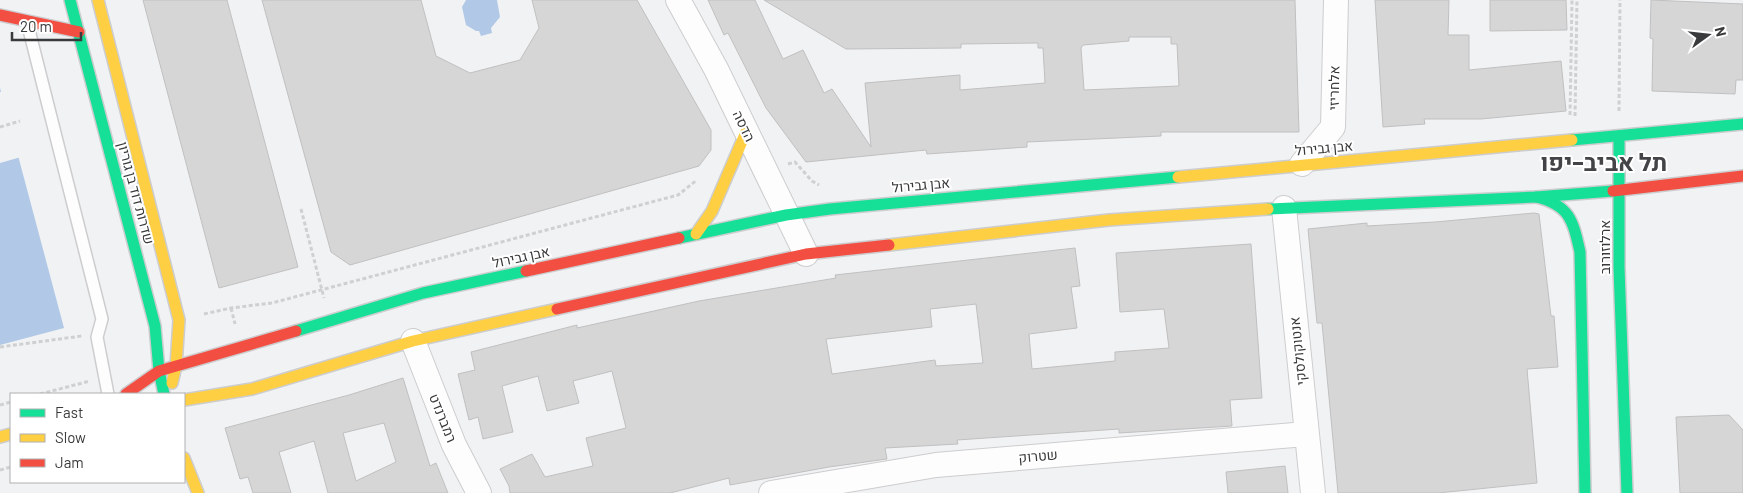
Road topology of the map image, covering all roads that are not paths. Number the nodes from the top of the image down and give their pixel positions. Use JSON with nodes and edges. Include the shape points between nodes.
{"nodes":[{"id":1,"x":70,"y":0,"type":"edge"},
{"id":2,"x":98,"y":0,"type":"edge"},
{"id":3,"x":678,"y":0,"type":"edge"},
{"id":4,"x":1336,"y":0,"type":"edge"},
{"id":5,"x":0,"y":15,"type":"edge"},
{"id":6,"x":25,"y":19,"type":"junction"},
{"id":7,"x":78,"y":32,"type":"junction"},
{"id":8,"x":1743,"y":124,"type":"edge"},
{"id":9,"x":746,"y":132,"type":"junction"},
{"id":10,"x":1619,"y":136,"type":"junction"},
{"id":11,"x":1302,"y":164,"type":"junction"},
{"id":12,"x":1743,"y":176,"type":"edge"},
{"id":13,"x":1619,"y":190,"type":"junction"},
{"id":14,"x":1536,"y":197,"type":"junction"},
{"id":15,"x":1284,"y":208,"type":"junction"},
{"id":16,"x":786,"y":215,"type":"junction"},
{"id":17,"x":696,"y":234,"type":"junction"},
{"id":18,"x":806,"y":254,"type":"junction"},
{"id":19,"x":413,"y":341,"type":"junction"},
{"id":20,"x":176,"y":366,"type":"junction"},
{"id":21,"x":159,"y":371,"type":"junction"},
{"id":22,"x":108,"y":393,"type":"edge"},
{"id":23,"x":127,"y":393,"type":"edge"},
{"id":24,"x":164,"y":393,"type":"edge"},
{"id":25,"x":168,"y":393,"type":"edge"},
{"id":26,"x":185,"y":400,"type":"edge"},
{"id":27,"x":1306,"y":434,"type":"junction"},
{"id":28,"x":185,"y":460,"type":"edge"},
{"id":29,"x":198,"y":493,"type":"edge"},
{"id":30,"x":479,"y":493,"type":"edge"},
{"id":31,"x":771,"y":493,"type":"edge"},
{"id":32,"x":1313,"y":493,"type":"edge"},
{"id":33,"x":1585,"y":493,"type":"edge"},
{"id":34,"x":1627,"y":493,"type":"edge"}],
"edges":[{"from":1,"to":7,"type":"main road","name":"שדרות דוד בן גוריון"},
{"from":2,"to":20,"type":"main road","name":"שדרות דוד בן גוריון","via":[[179,320]]},
{"from":3,"to":9,"type":"street","name":"הדסה"},
{"from":4,"to":11,"type":"street","name":"אלחריזי","via":[[1333,127]]},
{"from":5,"to":6,"type":"main road"},
{"from":6,"to":7,"type":"main road"},
{"from":6,"to":22,"type":"lane","via":[[102,319],[97,337]]},
{"from":7,"to":21,"type":"main road","name":"שדרות דוד בן גוריון","via":[[155,326]]},
{"from":8,"to":10,"type":"main road","name":"אבן גבירול"},
{"from":9,"to":16,"type":"street","name":"הדסה"},
{"from":9,"to":17,"type":"main road","via":[[712,211]]},
{"from":10,"to":11,"type":"main road","name":"אבן גבירול"},
{"from":10,"to":13,"type":"main road","name":"ארלוזורוב"},
{"from":11,"to":16,"type":"main road","name":"אבן גבירול"},
{"from":12,"to":13,"type":"main road"},
{"from":13,"to":14,"type":"main road"},
{"from":13,"to":34,"type":"main road","name":"ארלוזורוב"},
{"from":14,"to":15,"type":"main road"},
{"from":14,"to":33,"type":"main road","name":"ארלוזורוב","via":[[1564,207],[1570,216],[1580,252]]},
{"from":15,"to":18,"type":"main road","via":[[1109,220]]},
{"from":15,"to":27,"type":"street","name":"אנטוקולסקי"},
{"from":16,"to":17,"type":"main road","name":"אבן גבירול"},
{"from":16,"to":18,"type":"street","name":"הדסה"},
{"from":17,"to":20,"type":"main road","name":"אבן גבירול","via":[[424,293]]},
{"from":18,"to":19,"type":"main road"},
{"from":19,"to":26,"type":"main road","via":[[252,390]]},
{"from":19,"to":30,"type":"street","name":"רמברנדט","via":[[454,445]]},
{"from":20,"to":21,"type":"main road","name":"אבן גבירול"},
{"from":20,"to":25,"type":"main road","name":"שדרות דוד בן גוריון"},
{"from":21,"to":23,"type":"main road","name":"אבן גבירול"},
{"from":21,"to":24,"type":"main road","name":"שדרות דוד בן גוריון"},
{"from":27,"to":31,"type":"street","name":"שטרוק","via":[[936,465]]},
{"from":27,"to":32,"type":"street","name":"אנטוקולסקי"},
{"from":28,"to":29,"type":"main road"}]}
